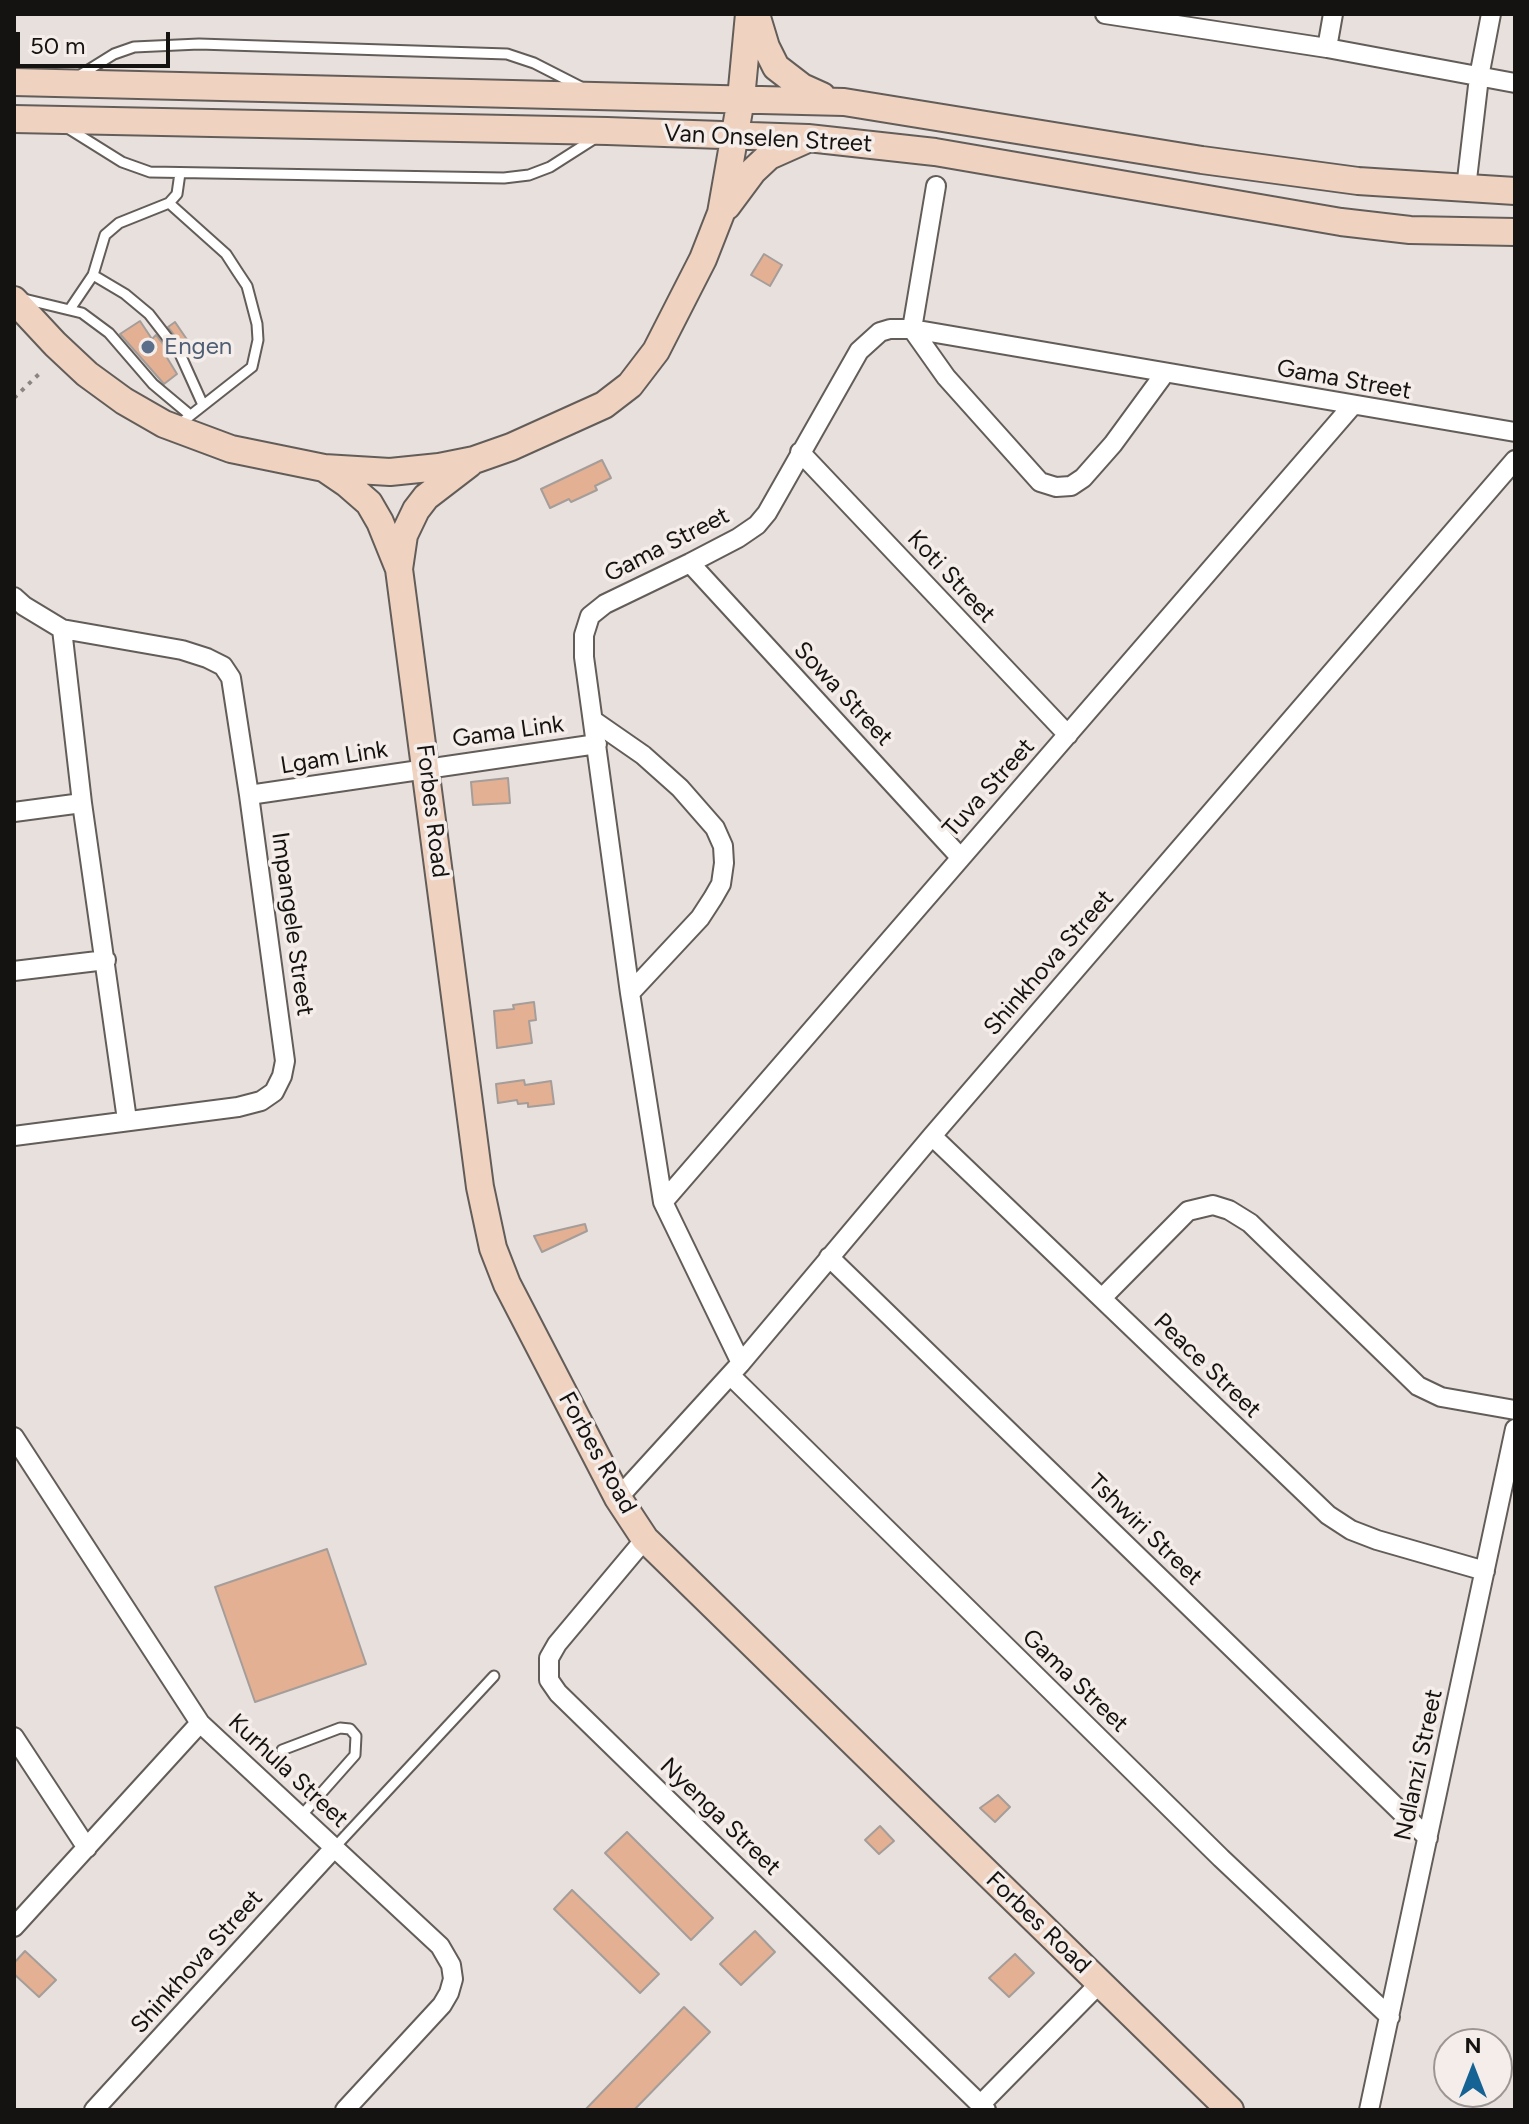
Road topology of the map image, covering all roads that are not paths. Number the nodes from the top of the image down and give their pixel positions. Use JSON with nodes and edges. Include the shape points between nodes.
{"nodes":[{"id":1,"x":749,"y":14,"type":"edge"},
{"id":2,"x":756,"y":14,"type":"edge"},
{"id":3,"x":1105,"y":14,"type":"edge"},
{"id":4,"x":1333,"y":14,"type":"edge"},
{"id":5,"x":1491,"y":14,"type":"edge"},
{"id":6,"x":1327,"y":48,"type":"junction"},
{"id":7,"x":1479,"y":77,"type":"junction"},
{"id":8,"x":14,"y":82,"type":"edge"},
{"id":9,"x":67,"y":83,"type":"junction"},
{"id":10,"x":1515,"y":83,"type":"edge"},
{"id":11,"x":597,"y":96,"type":"junction"},
{"id":12,"x":741,"y":99,"type":"junction"},
{"id":13,"x":844,"y":102,"type":"junction"},
{"id":14,"x":14,"y":119,"type":"edge"},
{"id":15,"x":53,"y":119,"type":"junction"},
{"id":16,"x":607,"y":131,"type":"junction"},
{"id":17,"x":735,"y":135,"type":"junction"},
{"id":18,"x":808,"y":138,"type":"junction"},
{"id":19,"x":180,"y":173,"type":"junction"},
{"id":20,"x":936,"y":186,"type":"dead end"},
{"id":21,"x":1466,"y":188,"type":"junction"},
{"id":22,"x":1515,"y":191,"type":"edge"},
{"id":23,"x":169,"y":203,"type":"junction"},
{"id":24,"x":721,"y":213,"type":"junction"},
{"id":25,"x":1515,"y":232,"type":"edge"},
{"id":26,"x":93,"y":275,"type":"junction"},
{"id":27,"x":14,"y":298,"type":"edge"},
{"id":28,"x":70,"y":309,"type":"junction"},
{"id":29,"x":912,"y":329,"type":"junction"},
{"id":30,"x":1165,"y":373,"type":"junction"},
{"id":31,"x":203,"y":405,"type":"junction"},
{"id":32,"x":1352,"y":406,"type":"junction"},
{"id":33,"x":182,"y":422,"type":"junction"},
{"id":34,"x":1515,"y":432,"type":"edge"},
{"id":35,"x":800,"y":452,"type":"junction"},
{"id":36,"x":474,"y":460,"type":"junction"},
{"id":37,"x":1515,"y":460,"type":"edge"},
{"id":38,"x":324,"y":468,"type":"junction"},
{"id":39,"x":690,"y":563,"type":"junction"},
{"id":40,"x":399,"y":569,"type":"junction"},
{"id":41,"x":14,"y":597,"type":"edge"},
{"id":42,"x":62,"y":629,"type":"junction"},
{"id":43,"x":594,"y":721,"type":"junction"},
{"id":44,"x":1068,"y":735,"type":"junction"},
{"id":45,"x":597,"y":744,"type":"junction"},
{"id":46,"x":427,"y":768,"type":"junction"},
{"id":47,"x":249,"y":795,"type":"junction"},
{"id":48,"x":82,"y":803,"type":"junction"},
{"id":49,"x":14,"y":812,"type":"edge"},
{"id":50,"x":960,"y":857,"type":"junction"},
{"id":51,"x":106,"y":960,"type":"junction"},
{"id":52,"x":14,"y":971,"type":"edge"},
{"id":53,"x":630,"y":993,"type":"junction"},
{"id":54,"x":127,"y":1120,"type":"junction"},
{"id":55,"x":14,"y":1136,"type":"edge"},
{"id":56,"x":932,"y":1136,"type":"junction"},
{"id":57,"x":663,"y":1202,"type":"junction"},
{"id":58,"x":829,"y":1257,"type":"junction"},
{"id":59,"x":1102,"y":1298,"type":"junction"},
{"id":60,"x":735,"y":1369,"type":"junction"},
{"id":61,"x":1515,"y":1410,"type":"edge"},
{"id":62,"x":1515,"y":1429,"type":"edge"},
{"id":63,"x":14,"y":1437,"type":"edge"},
{"id":64,"x":618,"y":1498,"type":"junction"},
{"id":65,"x":645,"y":1539,"type":"junction"},
{"id":66,"x":1485,"y":1571,"type":"junction"},
{"id":67,"x":494,"y":1676,"type":"dead end"},
{"id":68,"x":200,"y":1723,"type":"junction"},
{"id":69,"x":14,"y":1737,"type":"edge"},
{"id":70,"x":282,"y":1750,"type":"dead end"},
{"id":71,"x":301,"y":1816,"type":"junction"},
{"id":72,"x":1428,"y":1838,"type":"junction"},
{"id":73,"x":335,"y":1847,"type":"junction"},
{"id":74,"x":87,"y":1848,"type":"junction"},
{"id":75,"x":14,"y":1927,"type":"edge"},
{"id":76,"x":1100,"y":1983,"type":"junction"},
{"id":77,"x":1390,"y":2017,"type":"junction"},
{"id":78,"x":983,"y":2108,"type":"edge"},
{"id":79,"x":94,"y":2110,"type":"edge"},
{"id":80,"x":345,"y":2110,"type":"edge"},
{"id":81,"x":1230,"y":2110,"type":"edge"},
{"id":82,"x":1369,"y":2110,"type":"edge"}],
"edges":[{"from":1,"to":12,"type":"main road"},
{"from":2,"to":13,"type":"main road","via":[[776,67],[802,87]]},
{"from":3,"to":6,"type":"street"},
{"from":4,"to":6,"type":"street"},
{"from":5,"to":7,"type":"street"},
{"from":6,"to":7,"type":"street"},
{"from":7,"to":10,"type":"street"},
{"from":7,"to":21,"type":"street"},
{"from":8,"to":9,"type":"main road","name":"Van Onselen Street"},
{"from":9,"to":11,"type":"main road","name":"Van Onselen Street"},
{"from":9,"to":11,"type":"lane","via":[[134,47],[199,44],[507,54]]},
{"from":11,"to":12,"type":"main road","name":"Van Onselen Street"},
{"from":12,"to":13,"type":"main road","name":"Van Onselen Street"},
{"from":12,"to":17,"type":"main road"},
{"from":13,"to":21,"type":"main road","name":"Van Onselen Street","via":[[1217,162],[1358,181]]},
{"from":14,"to":15,"type":"main road","name":"Van Onselen Street"},
{"from":15,"to":16,"type":"main road","name":"Van Onselen Street"},
{"from":15,"to":19,"type":"lane","via":[[122,162],[150,172]]},
{"from":16,"to":17,"type":"main road","name":"Van Onselen Street"},
{"from":16,"to":19,"type":"lane","via":[[550,167],[504,178]]},
{"from":17,"to":18,"type":"main road","name":"Van Onselen Street"},
{"from":17,"to":24,"type":"main road"},
{"from":18,"to":24,"type":"main road","via":[[769,156]]},
{"from":18,"to":25,"type":"main road","name":"Van Onselen Street","via":[[935,152],[1341,222],[1410,230]]},
{"from":19,"to":23,"type":"lane","via":[[177,194]]},
{"from":20,"to":29,"type":"street"},
{"from":21,"to":22,"type":"main road","name":"Van Onselen Street"},
{"from":23,"to":26,"type":"lane","via":[[111,228]]},
{"from":23,"to":31,"type":"lane","via":[[226,254],[247,286],[257,324],[255,363]]},
{"from":24,"to":36,"type":"main road","via":[[656,351],[630,385],[577,420]]},
{"from":26,"to":28,"type":"lane"},
{"from":26,"to":31,"type":"lane","via":[[149,314],[180,354]]},
{"from":27,"to":28,"type":"lane"},
{"from":27,"to":33,"type":"main road","via":[[87,374],[124,401]]},
{"from":28,"to":33,"type":"lane","via":[[109,333]]},
{"from":29,"to":30,"type":"street","name":"Gama Street"},
{"from":29,"to":30,"type":"street","via":[[946,377],[1029,471],[1056,487],[1083,478]]},
{"from":29,"to":35,"type":"street","name":"Gama Street","via":[[880,332],[859,351]]},
{"from":30,"to":32,"type":"street","name":"Gama Street"},
{"from":31,"to":33,"type":"lane"},
{"from":32,"to":34,"type":"street","name":"Gama Street"},
{"from":32,"to":44,"type":"street","name":"Tuva Street"},
{"from":33,"to":38,"type":"main road","via":[[231,449]]},
{"from":35,"to":39,"type":"street","name":"Gama Street","via":[[757,525]]},
{"from":35,"to":44,"type":"street","name":"Koti Street"},
{"from":36,"to":38,"type":"main road","via":[[405,471]]},
{"from":36,"to":40,"type":"main road","name":"Forbes Road","via":[[416,510],[404,535]]},
{"from":37,"to":56,"type":"street","name":"Shinkhova Street"},
{"from":38,"to":40,"type":"main road","name":"Forbes Road","via":[[369,503]]},
{"from":39,"to":43,"type":"street","name":"Gama Street","via":[[632,589],[590,616],[584,657]]},
{"from":39,"to":50,"type":"street","name":"Sowa Street"},
{"from":40,"to":46,"type":"main road","name":"Forbes Road"},
{"from":41,"to":42,"type":"street"},
{"from":42,"to":47,"type":"street","name":"Impangele Street","via":[[182,650],[223,666],[231,678]]},
{"from":42,"to":48,"type":"street"},
{"from":43,"to":45,"type":"street","name":"Gama Street"},
{"from":43,"to":53,"type":"street","via":[[680,788],[715,828],[723,846],[721,884],[713,898]]},
{"from":44,"to":50,"type":"street","name":"Tuva Street"},
{"from":45,"to":46,"type":"street","name":"Gama Link"},
{"from":45,"to":53,"type":"street","name":"Gama Street"},
{"from":46,"to":47,"type":"street","name":"Lgam Link"},
{"from":46,"to":64,"type":"main road","name":"Forbes Road","via":[[485,1220],[507,1284]]},
{"from":47,"to":54,"type":"street","name":"Impangele Street","via":[[283,1039],[282,1076],[274,1092],[261,1101]]},
{"from":48,"to":49,"type":"street"},
{"from":48,"to":51,"type":"street"},
{"from":50,"to":57,"type":"street","name":"Tuva Street"},
{"from":51,"to":52,"type":"street"},
{"from":51,"to":54,"type":"street"},
{"from":53,"to":57,"type":"street","name":"Gama Street"},
{"from":54,"to":55,"type":"street","name":"Impangele Street"},
{"from":56,"to":58,"type":"street","name":"Shinkhova Street"},
{"from":56,"to":59,"type":"street","name":"Peace Street"},
{"from":57,"to":60,"type":"street","name":"Gama Street"},
{"from":58,"to":60,"type":"street","name":"Shinkhova Street"},
{"from":58,"to":72,"type":"street","name":"Tshwiri Street"},
{"from":59,"to":61,"type":"street","via":[[1188,1211],[1213,1205],[1250,1223],[1418,1386],[1441,1397]]},
{"from":59,"to":66,"type":"street","name":"Peace Street","via":[[1328,1515],[1377,1540]]},
{"from":60,"to":64,"type":"street","name":"Shinkhova Street"},
{"from":60,"to":77,"type":"street","name":"Gama Street","via":[[1221,1858]]},
{"from":62,"to":66,"type":"street","name":"Ndlanzi Street"},
{"from":63,"to":68,"type":"street","name":"Kurhula Street"},
{"from":64,"to":65,"type":"main road","name":"Forbes Road"},
{"from":65,"to":76,"type":"main road","name":"Forbes Road"},
{"from":65,"to":78,"type":"street","name":"Nyenga Street","via":[[557,1644],[549,1658],[549,1680]]},
{"from":66,"to":72,"type":"street","name":"Ndlanzi Street"},
{"from":67,"to":73,"type":"lane"},
{"from":68,"to":71,"type":"street","name":"Kurhula Street"},
{"from":68,"to":74,"type":"street"},
{"from":69,"to":74,"type":"street"},
{"from":70,"to":71,"type":"lane","via":[[340,1728],[356,1736],[355,1755]]},
{"from":71,"to":73,"type":"street","name":"Kurhula Street"},
{"from":72,"to":77,"type":"street","name":"Ndlanzi Street"},
{"from":73,"to":79,"type":"street","name":"Shinkhova Street"},
{"from":73,"to":80,"type":"street","name":"Kurhula Street","via":[[440,1946],[453,1979],[442,2005]]},
{"from":74,"to":75,"type":"street"},
{"from":76,"to":78,"type":"street"},
{"from":76,"to":81,"type":"main road","name":"Forbes Road"},
{"from":77,"to":82,"type":"street","name":"Ndlanzi Street"}]}
